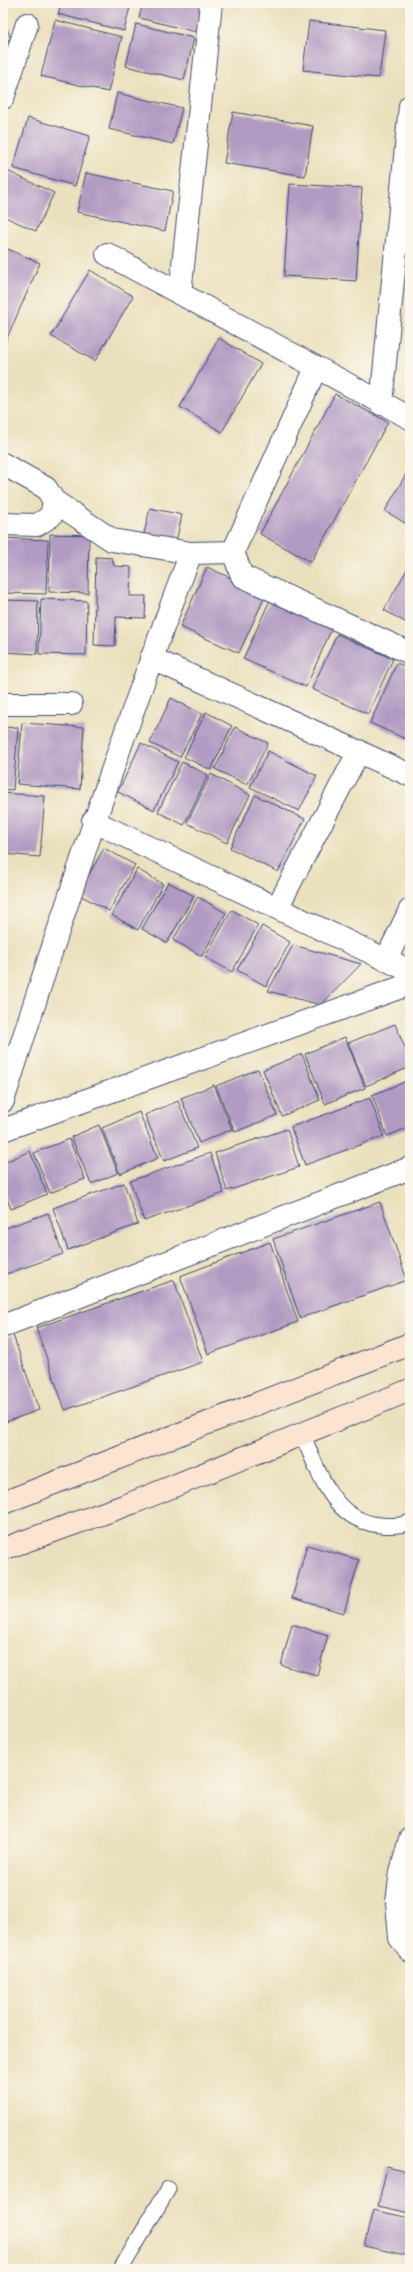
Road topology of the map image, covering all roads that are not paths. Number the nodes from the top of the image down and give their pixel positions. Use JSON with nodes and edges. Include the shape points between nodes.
{"nodes":[{"id":1,"x":211,"y":3,"type":"edge"},
{"id":2,"x":27,"y":24,"type":"dead end"},
{"id":3,"x":4,"y":93,"type":"edge"},
{"id":4,"x":410,"y":106,"type":"edge"},
{"id":5,"x":406,"y":198,"type":"edge"},
{"id":6,"x":107,"y":254,"type":"dead end"},
{"id":7,"x":180,"y":294,"type":"junction"},
{"id":8,"x":316,"y":368,"type":"junction"},
{"id":9,"x":381,"y":404,"type":"junction"},
{"id":10,"x":410,"y":418,"type":"edge"},
{"id":11,"x":3,"y":464,"type":"edge"},
{"id":12,"x":54,"y":501,"type":"junction"},
{"id":13,"x":3,"y":524,"type":"edge"},
{"id":14,"x":233,"y":552,"type":"junction"},
{"id":15,"x":191,"y":553,"type":"junction"},
{"id":16,"x":410,"y":653,"type":"edge"},
{"id":17,"x":151,"y":658,"type":"junction"},
{"id":18,"x":3,"y":704,"type":"edge"},
{"id":19,"x":71,"y":704,"type":"dead end"},
{"id":20,"x":359,"y":751,"type":"junction"},
{"id":21,"x":410,"y":775,"type":"edge"},
{"id":22,"x":93,"y":821,"type":"junction"},
{"id":23,"x":278,"y":908,"type":"junction"},
{"id":24,"x":410,"y":910,"type":"edge"},
{"id":25,"x":386,"y":960,"type":"junction"},
{"id":26,"x":410,"y":971,"type":"edge"},
{"id":27,"x":410,"y":984,"type":"edge"},
{"id":28,"x":3,"y":1101,"type":"edge"},
{"id":29,"x":3,"y":1130,"type":"edge"},
{"id":30,"x":410,"y":1168,"type":"edge"},
{"id":31,"x":3,"y":1326,"type":"edge"},
{"id":32,"x":410,"y":1344,"type":"edge"},
{"id":33,"x":410,"y":1391,"type":"edge"},
{"id":34,"x":302,"y":1434,"type":"junction"},
{"id":35,"x":3,"y":1503,"type":"edge"},
{"id":36,"x":410,"y":1522,"type":"edge"},
{"id":37,"x":3,"y":1549,"type":"edge"},
{"id":38,"x":410,"y":1839,"type":"edge"},
{"id":39,"x":410,"y":1950,"type":"edge"},
{"id":40,"x":168,"y":2189,"type":"dead end"},
{"id":41,"x":121,"y":2269,"type":"edge"}],
"edges":[{"from":1,"to":7,"type":"street"},
{"from":2,"to":3,"type":"street"},
{"from":4,"to":5,"type":"street"},
{"from":5,"to":9,"type":"street"},
{"from":6,"to":7,"type":"street"},
{"from":7,"to":8,"type":"street"},
{"from":8,"to":9,"type":"street"},
{"from":8,"to":14,"type":"street"},
{"from":9,"to":10,"type":"street"},
{"from":11,"to":12,"type":"street","via":[[46,488]]},
{"from":12,"to":13,"type":"street","via":[[51,516],[37,525]]},
{"from":12,"to":15,"type":"street","via":[[112,540]]},
{"from":14,"to":15,"type":"street"},
{"from":14,"to":16,"type":"street","via":[[242,576]]},
{"from":15,"to":17,"type":"street"},
{"from":17,"to":20,"type":"street"},
{"from":17,"to":22,"type":"street"},
{"from":18,"to":19,"type":"street"},
{"from":20,"to":21,"type":"street"},
{"from":20,"to":23,"type":"street"},
{"from":22,"to":23,"type":"street"},
{"from":22,"to":28,"type":"street"},
{"from":23,"to":25,"type":"street"},
{"from":24,"to":25,"type":"street"},
{"from":25,"to":26,"type":"street"},
{"from":27,"to":29,"type":"street"},
{"from":30,"to":31,"type":"street"},
{"from":32,"to":35,"type":"street"},
{"from":33,"to":34,"type":"street"},
{"from":34,"to":36,"type":"lane","via":[[326,1487],[341,1509],[360,1521],[373,1524],[387,1526]]},
{"from":34,"to":37,"type":"street","via":[[132,1503]]},
{"from":38,"to":39,"type":"street","via":[[401,1872],[397,1902],[400,1938]]},
{"from":40,"to":41,"type":"lane"}]}
